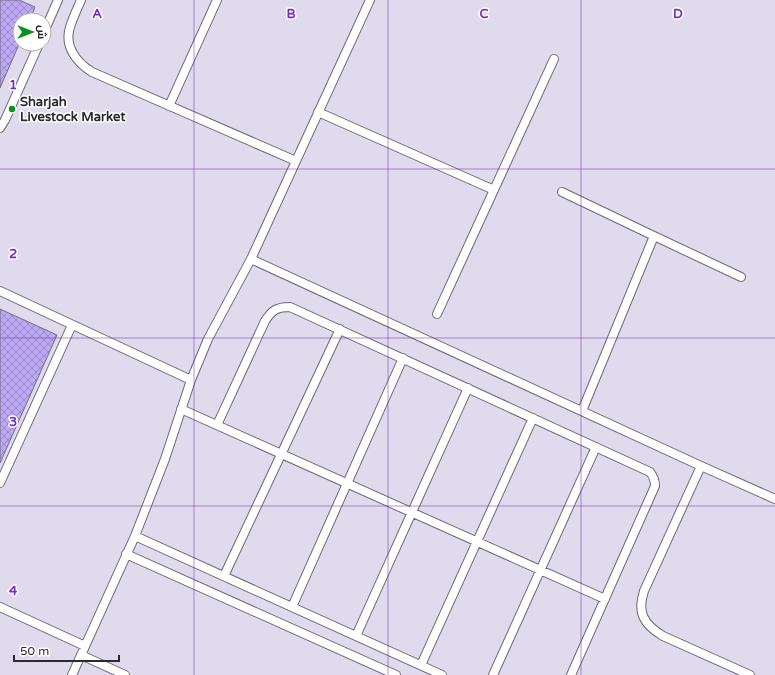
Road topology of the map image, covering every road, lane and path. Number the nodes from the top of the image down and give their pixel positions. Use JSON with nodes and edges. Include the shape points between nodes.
{"nodes":[{"id":1,"x":58,"y":0,"type":"edge"},
{"id":2,"x":81,"y":0,"type":"edge"},
{"id":3,"x":217,"y":0,"type":"edge"},
{"id":4,"x":370,"y":0,"type":"edge"},
{"id":5,"x":52,"y":14,"type":"edge"},
{"id":6,"x":35,"y":52,"type":"edge"},
{"id":7,"x":554,"y":58,"type":"dead end"},
{"id":8,"x":169,"y":106,"type":"junction"},
{"id":9,"x":318,"y":112,"type":"junction"},
{"id":10,"x":0,"y":128,"type":"edge"},
{"id":11,"x":296,"y":161,"type":"junction"},
{"id":12,"x":494,"y":190,"type":"junction"},
{"id":13,"x":562,"y":192,"type":"dead end"},
{"id":14,"x":654,"y":236,"type":"junction"},
{"id":15,"x":251,"y":259,"type":"junction"},
{"id":16,"x":741,"y":277,"type":"dead end"},
{"id":17,"x":0,"y":291,"type":"edge"},
{"id":18,"x":437,"y":314,"type":"dead end"},
{"id":19,"x":72,"y":325,"type":"junction"},
{"id":20,"x":340,"y":330,"type":"junction"},
{"id":21,"x":403,"y":358,"type":"junction"},
{"id":22,"x":191,"y":380,"type":"junction"},
{"id":23,"x":468,"y":388,"type":"junction"},
{"id":24,"x":181,"y":409,"type":"junction"},
{"id":25,"x":582,"y":411,"type":"junction"},
{"id":26,"x":533,"y":418,"type":"junction"},
{"id":27,"x":217,"y":425,"type":"junction"},
{"id":28,"x":596,"y":447,"type":"junction"},
{"id":29,"x":281,"y":454,"type":"junction"},
{"id":30,"x":701,"y":466,"type":"junction"},
{"id":31,"x":0,"y":483,"type":"edge"},
{"id":32,"x":347,"y":483,"type":"junction"},
{"id":33,"x":775,"y":499,"type":"edge"},
{"id":34,"x":412,"y":512,"type":"junction"},
{"id":35,"x":135,"y":536,"type":"junction"},
{"id":36,"x":477,"y":541,"type":"junction"},
{"id":37,"x":126,"y":554,"type":"junction"},
{"id":38,"x":540,"y":570,"type":"junction"},
{"id":39,"x":224,"y":576,"type":"junction"},
{"id":40,"x":605,"y":599,"type":"junction"},
{"id":41,"x":0,"y":607,"type":"edge"},
{"id":42,"x":292,"y":607,"type":"junction"},
{"id":43,"x":356,"y":636,"type":"junction"},
{"id":44,"x":85,"y":646,"type":"junction"},
{"id":45,"x":81,"y":655,"type":"junction"},
{"id":46,"x":421,"y":665,"type":"junction"},
{"id":47,"x":72,"y":675,"type":"edge"},
{"id":48,"x":126,"y":675,"type":"edge"},
{"id":49,"x":396,"y":675,"type":"edge"},
{"id":50,"x":442,"y":675,"type":"edge"},
{"id":51,"x":493,"y":675,"type":"edge"},
{"id":52,"x":571,"y":675,"type":"edge"},
{"id":53,"x":750,"y":675,"type":"edge"}],
"edges":[{"from":1,"to":5,"type":"lane"},
{"from":2,"to":8,"type":"lane","via":[[69,28],[71,49],[76,59],[92,72]]},
{"from":3,"to":8,"type":"lane"},
{"from":4,"to":9,"type":"lane"},
{"from":6,"to":10,"type":"lane"},
{"from":7,"to":12,"type":"lane"},
{"from":8,"to":11,"type":"lane"},
{"from":9,"to":11,"type":"lane"},
{"from":9,"to":12,"type":"lane"},
{"from":11,"to":15,"type":"lane"},
{"from":12,"to":18,"type":"lane"},
{"from":13,"to":14,"type":"lane"},
{"from":14,"to":16,"type":"lane"},
{"from":14,"to":25,"type":"lane"},
{"from":15,"to":22,"type":"lane","via":[[208,339]]},
{"from":15,"to":25,"type":"lane"},
{"from":17,"to":19,"type":"lane"},
{"from":19,"to":22,"type":"lane"},
{"from":19,"to":31,"type":"lane"},
{"from":20,"to":21,"type":"lane"},
{"from":20,"to":27,"type":"lane","via":[[290,307],[275,309],[265,321]]},
{"from":20,"to":29,"type":"lane"},
{"from":21,"to":23,"type":"lane"},
{"from":21,"to":32,"type":"lane"},
{"from":22,"to":24,"type":"lane"},
{"from":23,"to":26,"type":"lane"},
{"from":23,"to":34,"type":"lane"},
{"from":24,"to":27,"type":"lane"},
{"from":24,"to":35,"type":"lane"},
{"from":25,"to":30,"type":"lane"},
{"from":26,"to":28,"type":"lane"},
{"from":26,"to":36,"type":"lane"},
{"from":27,"to":29,"type":"lane"},
{"from":28,"to":38,"type":"lane"},
{"from":28,"to":40,"type":"lane","via":[[650,472],[655,481],[653,491]]},
{"from":29,"to":32,"type":"lane"},
{"from":29,"to":39,"type":"lane"},
{"from":30,"to":33,"type":"lane"},
{"from":30,"to":53,"type":"lane","via":[[644,590],[642,612],[646,622],[658,633]]},
{"from":32,"to":34,"type":"lane"},
{"from":32,"to":42,"type":"lane"},
{"from":34,"to":36,"type":"lane"},
{"from":34,"to":43,"type":"lane"},
{"from":35,"to":37,"type":"lane"},
{"from":35,"to":39,"type":"lane"},
{"from":36,"to":38,"type":"lane"},
{"from":36,"to":46,"type":"lane"},
{"from":37,"to":44,"type":"lane"},
{"from":37,"to":49,"type":"lane"},
{"from":38,"to":40,"type":"lane"},
{"from":38,"to":51,"type":"lane"},
{"from":39,"to":42,"type":"lane"},
{"from":40,"to":52,"type":"lane"},
{"from":41,"to":44,"type":"lane"},
{"from":42,"to":43,"type":"lane"},
{"from":43,"to":46,"type":"lane"},
{"from":44,"to":45,"type":"lane"},
{"from":45,"to":47,"type":"lane"},
{"from":45,"to":48,"type":"lane"},
{"from":46,"to":50,"type":"lane"}]}
